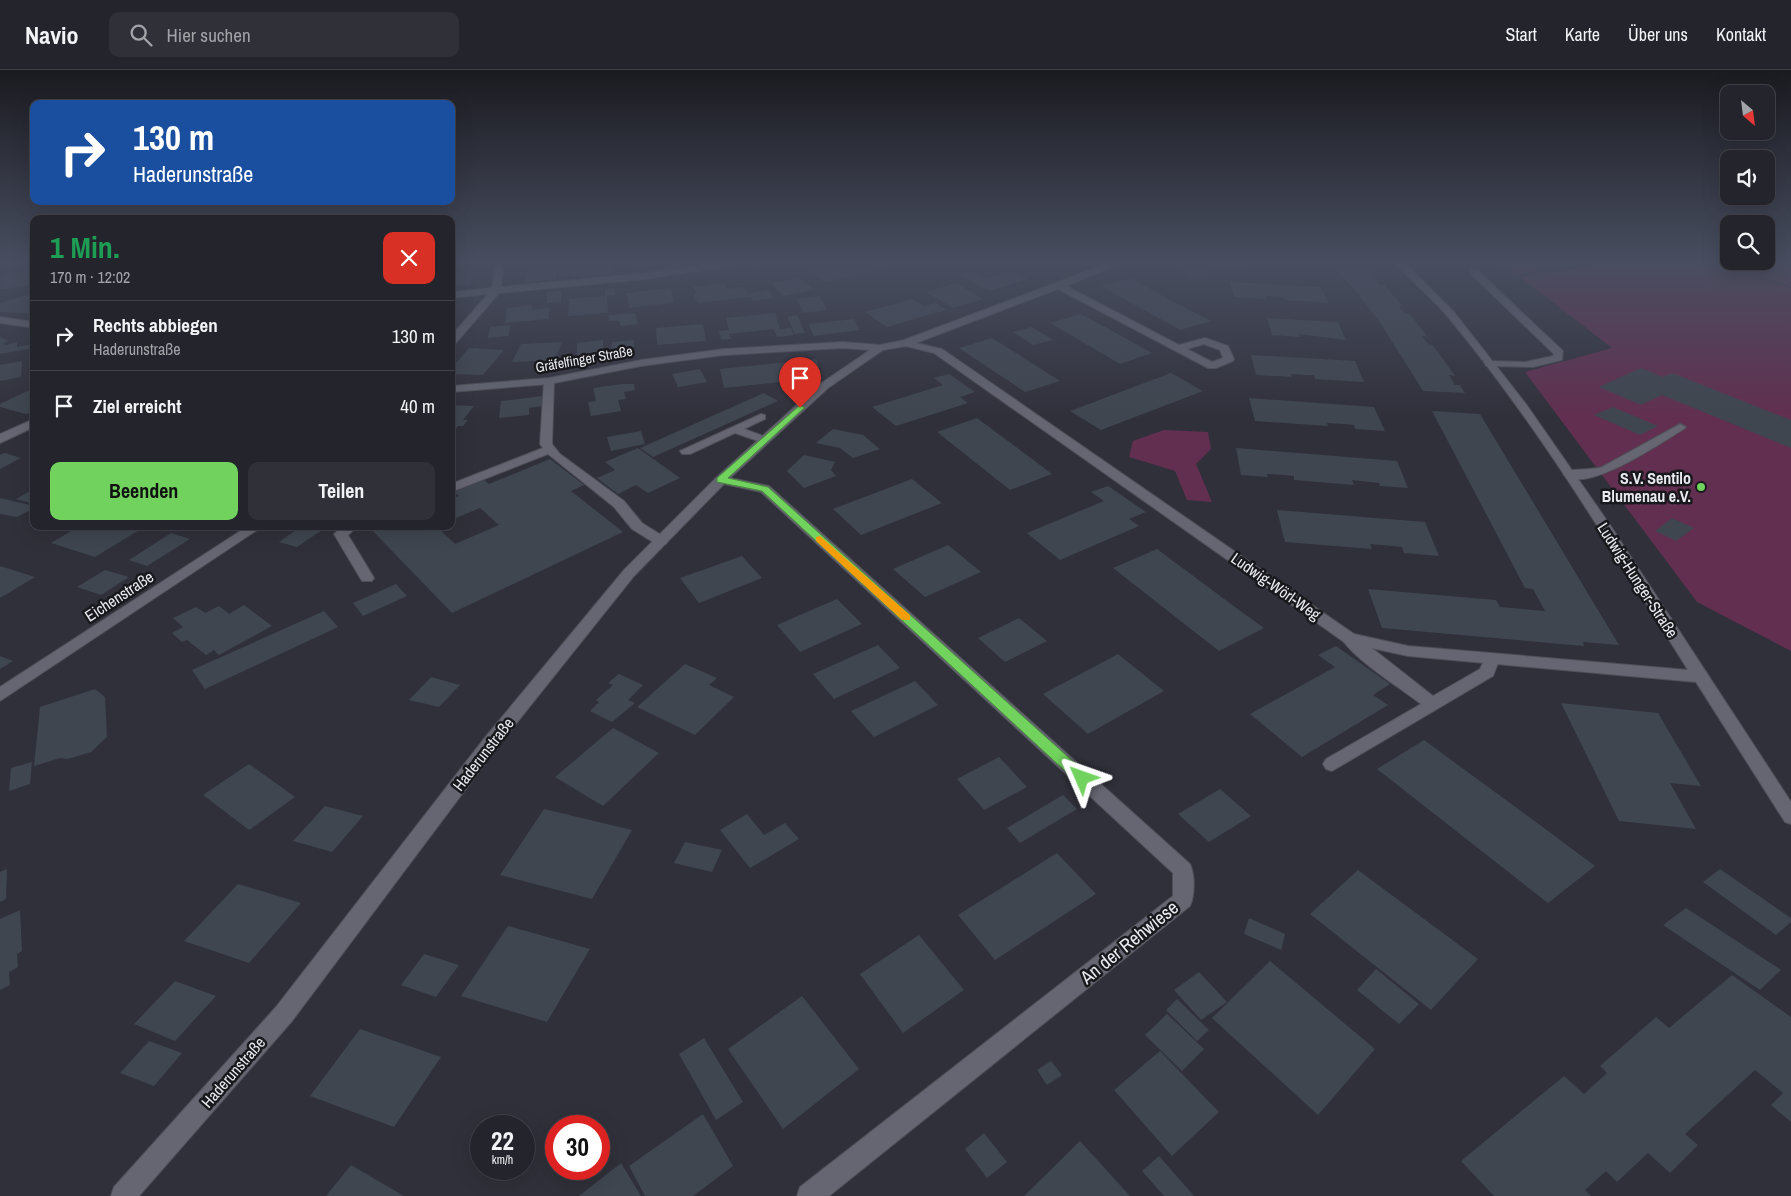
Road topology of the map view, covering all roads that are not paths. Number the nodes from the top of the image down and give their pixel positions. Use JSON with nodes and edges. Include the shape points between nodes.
{"nodes":[{"id":1,"x":477,"y":313,"type":"edge"},
{"id":2,"x":987,"y":313,"type":"edge"},
{"id":3,"x":1111,"y":313,"type":"edge"},
{"id":4,"x":1450,"y":313,"type":"edge"},
{"id":5,"x":1517,"y":313,"type":"edge"},
{"id":6,"x":0,"y":320,"type":"edge"},
{"id":7,"x":30,"y":324,"type":"edge"},
{"id":8,"x":455,"y":337,"type":"edge"},
{"id":9,"x":906,"y":342,"type":"junction"},
{"id":10,"x":880,"y":348,"type":"junction"},
{"id":11,"x":1178,"y":348,"type":"dead end"},
{"id":12,"x":1490,"y":364,"type":"junction"},
{"id":13,"x":549,"y":381,"type":"junction"},
{"id":14,"x":455,"y":389,"type":"edge"},
{"id":15,"x":761,"y":417,"type":"dead end"},
{"id":16,"x":30,"y":424,"type":"edge"},
{"id":17,"x":1680,"y":428,"type":"dead end"},
{"id":18,"x":734,"y":429,"type":"junction"},
{"id":19,"x":0,"y":439,"type":"edge"},
{"id":20,"x":765,"y":440,"type":"junction"},
{"id":21,"x":550,"y":449,"type":"junction"},
{"id":22,"x":686,"y":451,"type":"dead end"},
{"id":23,"x":1568,"y":474,"type":"junction"},
{"id":24,"x":721,"y":480,"type":"junction"},
{"id":25,"x":455,"y":486,"type":"edge"},
{"id":26,"x":251,"y":530,"type":"edge"},
{"id":27,"x":346,"y":530,"type":"edge"},
{"id":28,"x":661,"y":540,"type":"junction"},
{"id":29,"x":368,"y":578,"type":"dead end"},
{"id":30,"x":1349,"y":638,"type":"junction"},
{"id":31,"x":1492,"y":658,"type":"junction"},
{"id":32,"x":1701,"y":677,"type":"junction"},
{"id":33,"x":0,"y":695,"type":"edge"},
{"id":34,"x":1432,"y":704,"type":"junction"},
{"id":35,"x":1332,"y":764,"type":"dead end"},
{"id":36,"x":1791,"y":817,"type":"edge"},
{"id":37,"x":123,"y":1196,"type":"edge"},
{"id":38,"x":809,"y":1196,"type":"edge"}],
"edges":[{"from":1,"to":8,"type":"street"},
{"from":2,"to":9,"type":"street","name":"Gräfelfinger Straße"},
{"from":3,"to":11,"type":"street"},
{"from":4,"to":12,"type":"street","name":"Ludwig-Hunger-Straße"},
{"from":5,"to":12,"type":"street","via":[[1559,353],[1558,358],[1527,365]]},
{"from":6,"to":7,"type":"street"},
{"from":9,"to":10,"type":"street","name":"Gräfelfinger Straße"},
{"from":9,"to":30,"type":"street","name":"Ludwig-Wörl-Weg","via":[[938,351]]},
{"from":10,"to":13,"type":"street","name":"Gräfelfinger Straße","via":[[843,345],[724,352],[641,363]]},
{"from":10,"to":20,"type":"street","name":"Haderunstraße","via":[[824,386]]},
{"from":12,"to":23,"type":"street","name":"Ludwig-Hunger-Straße"},
{"from":13,"to":14,"type":"street","name":"Gräfelfinger Straße"},
{"from":13,"to":21,"type":"street","via":[[546,444]]},
{"from":15,"to":18,"type":"street"},
{"from":16,"to":19,"type":"street"},
{"from":17,"to":23,"type":"street","via":[[1606,470],[1592,474]]},
{"from":18,"to":20,"type":"street"},
{"from":18,"to":22,"type":"street"},
{"from":20,"to":24,"type":"street","name":"Haderunstraße"},
{"from":21,"to":25,"type":"street"},
{"from":21,"to":28,"type":"street","via":[[619,504],[637,526]]},
{"from":23,"to":32,"type":"street","name":"Ludwig-Hunger-Straße"},
{"from":24,"to":28,"type":"street","name":"Haderunstraße"},
{"from":24,"to":38,"type":"street","name":"An der Rehwiese","via":[[765,489],[1183,870],[1183,900]]},
{"from":26,"to":33,"type":"street","name":"Eichenstraße"},
{"from":27,"to":29,"type":"street","via":[[341,534]]},
{"from":28,"to":37,"type":"street","name":"Haderunstraße","via":[[629,573],[489,745],[284,1014]]},
{"from":30,"to":31,"type":"street","name":"Ludwig-Wörl-Weg","via":[[1408,651]]},
{"from":30,"to":34,"type":"street"},
{"from":31,"to":32,"type":"street","name":"Ludwig-Wörl-Weg"},
{"from":31,"to":34,"type":"street","via":[[1487,672]]},
{"from":32,"to":36,"type":"street","name":"Ludwig-Hunger-Straße"},
{"from":34,"to":35,"type":"street"}]}
